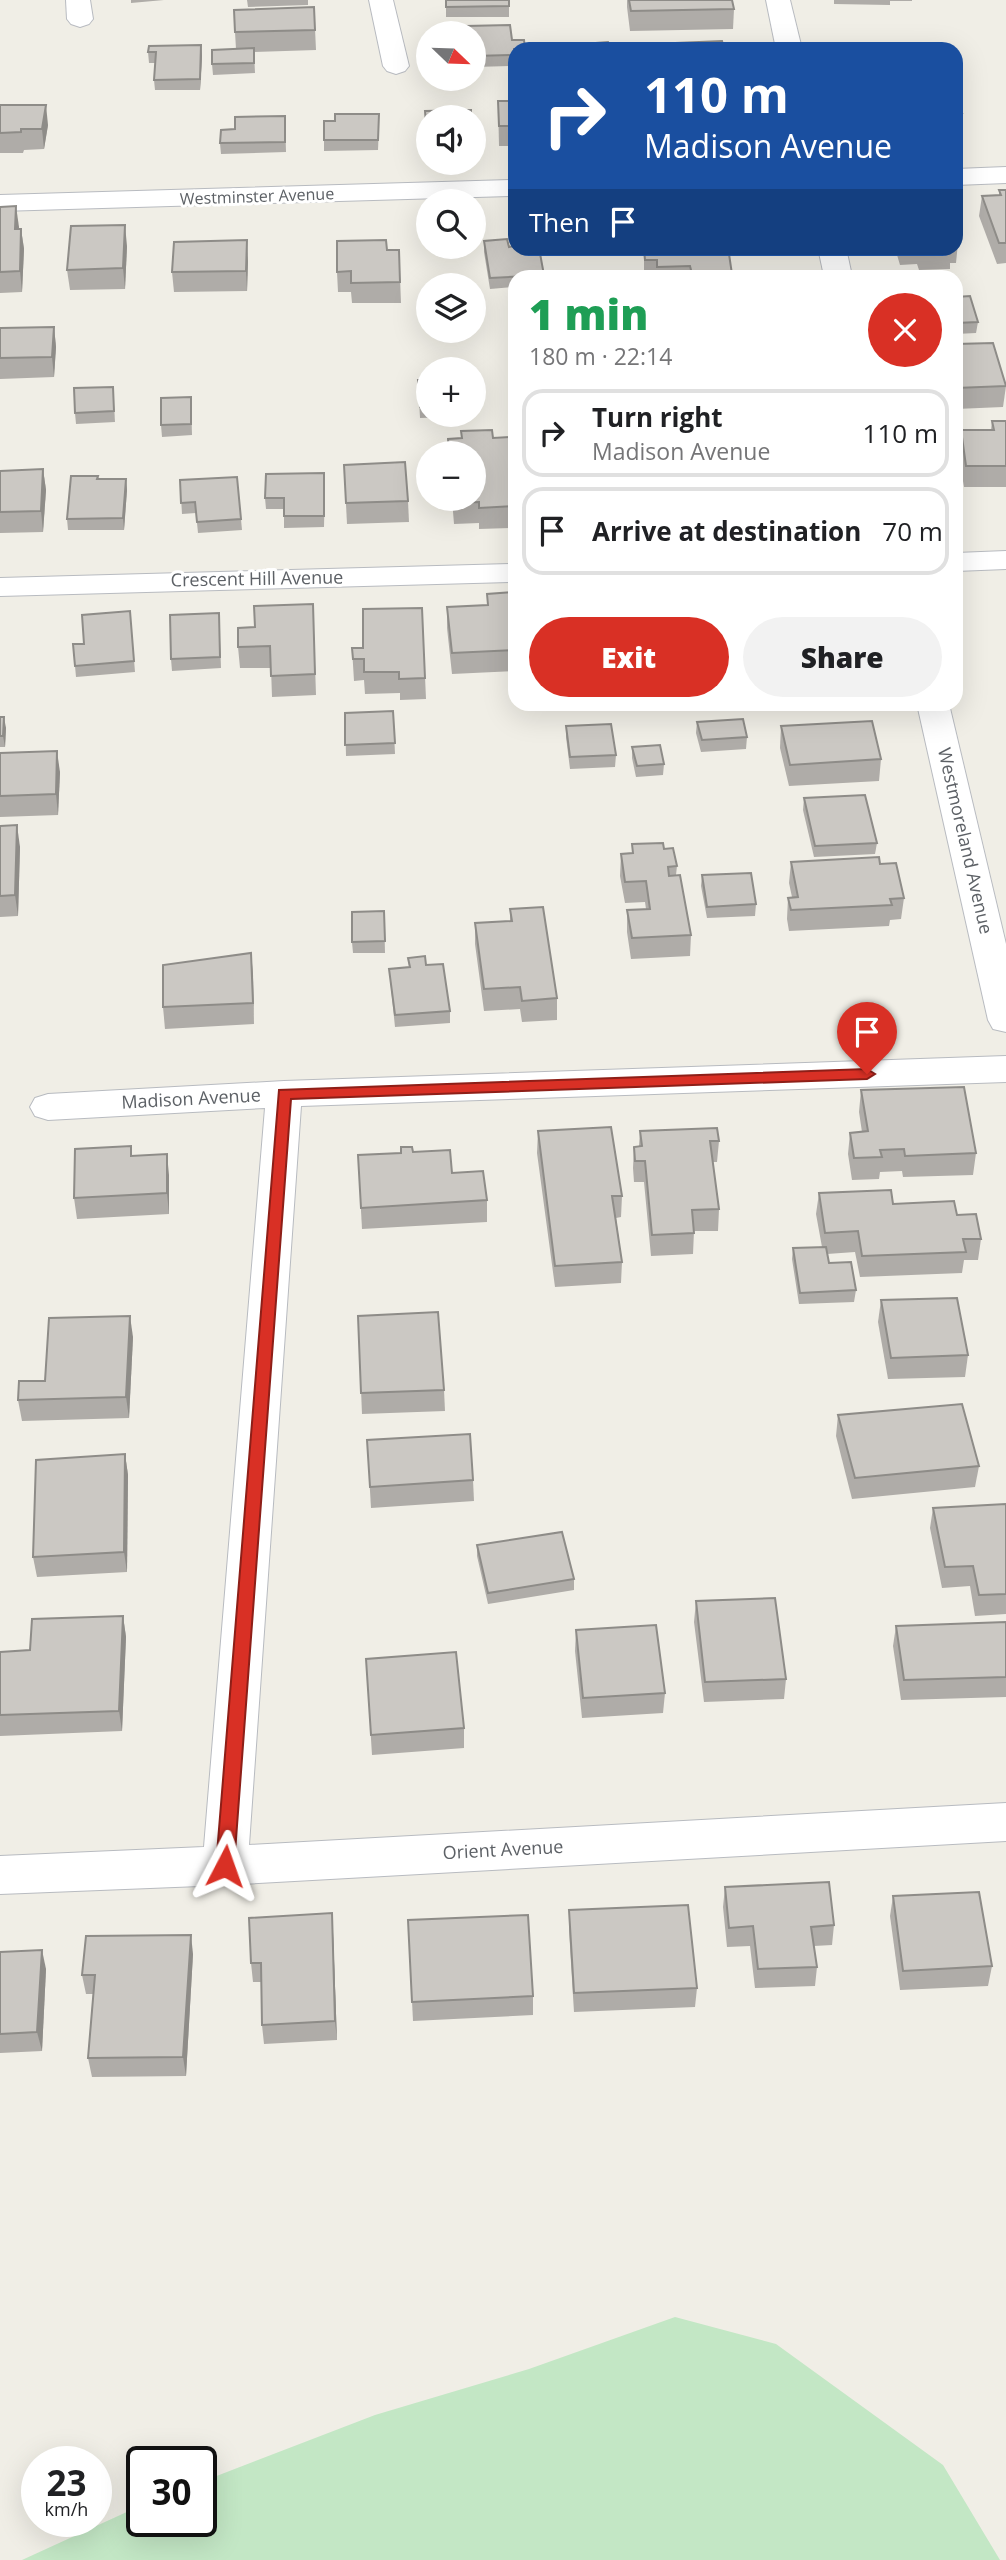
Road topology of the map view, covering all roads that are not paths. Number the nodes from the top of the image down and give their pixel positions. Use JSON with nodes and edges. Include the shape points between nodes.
{"nodes":[{"id":1,"x":381,"y":0,"type":"edge"},
{"id":2,"x":778,"y":0,"type":"edge"},
{"id":3,"x":787,"y":42,"type":"edge"},
{"id":4,"x":396,"y":66,"type":"dead end"},
{"id":5,"x":1006,"y":175,"type":"edge"},
{"id":6,"x":963,"y":177,"type":"edge"},
{"id":7,"x":508,"y":188,"type":"edge"},
{"id":8,"x":0,"y":203,"type":"edge"},
{"id":9,"x":1006,"y":560,"type":"edge"},
{"id":10,"x":963,"y":562,"type":"edge"},
{"id":11,"x":508,"y":573,"type":"edge"},
{"id":12,"x":0,"y":587,"type":"edge"},
{"id":13,"x":935,"y":711,"type":"edge"},
{"id":14,"x":1006,"y":1020,"type":"edge"},
{"id":15,"x":1006,"y":1069,"type":"edge"},
{"id":16,"x":284,"y":1094,"type":"junction"},
{"id":17,"x":48,"y":1107,"type":"dead end"},
{"id":18,"x":1006,"y":1822,"type":"edge"},
{"id":19,"x":225,"y":1866,"type":"junction"},
{"id":20,"x":0,"y":1875,"type":"edge"}],
"edges":[{"from":1,"to":4,"type":"street"},
{"from":2,"to":3,"type":"street"},
{"from":5,"to":6,"type":"street"},
{"from":7,"to":8,"type":"street","name":"Westminster Avenue"},
{"from":9,"to":10,"type":"street"},
{"from":11,"to":12,"type":"street","name":"Crescent Hill Avenue"},
{"from":13,"to":14,"type":"street","name":"Westmoreland Avenue"},
{"from":15,"to":16,"type":"street","name":"Madison Avenue"},
{"from":16,"to":17,"type":"street","name":"Madison Avenue"},
{"from":16,"to":19,"type":"street"},
{"from":18,"to":19,"type":"street","name":"Orient Avenue"},
{"from":19,"to":20,"type":"street","name":"Orient Avenue"}]}
